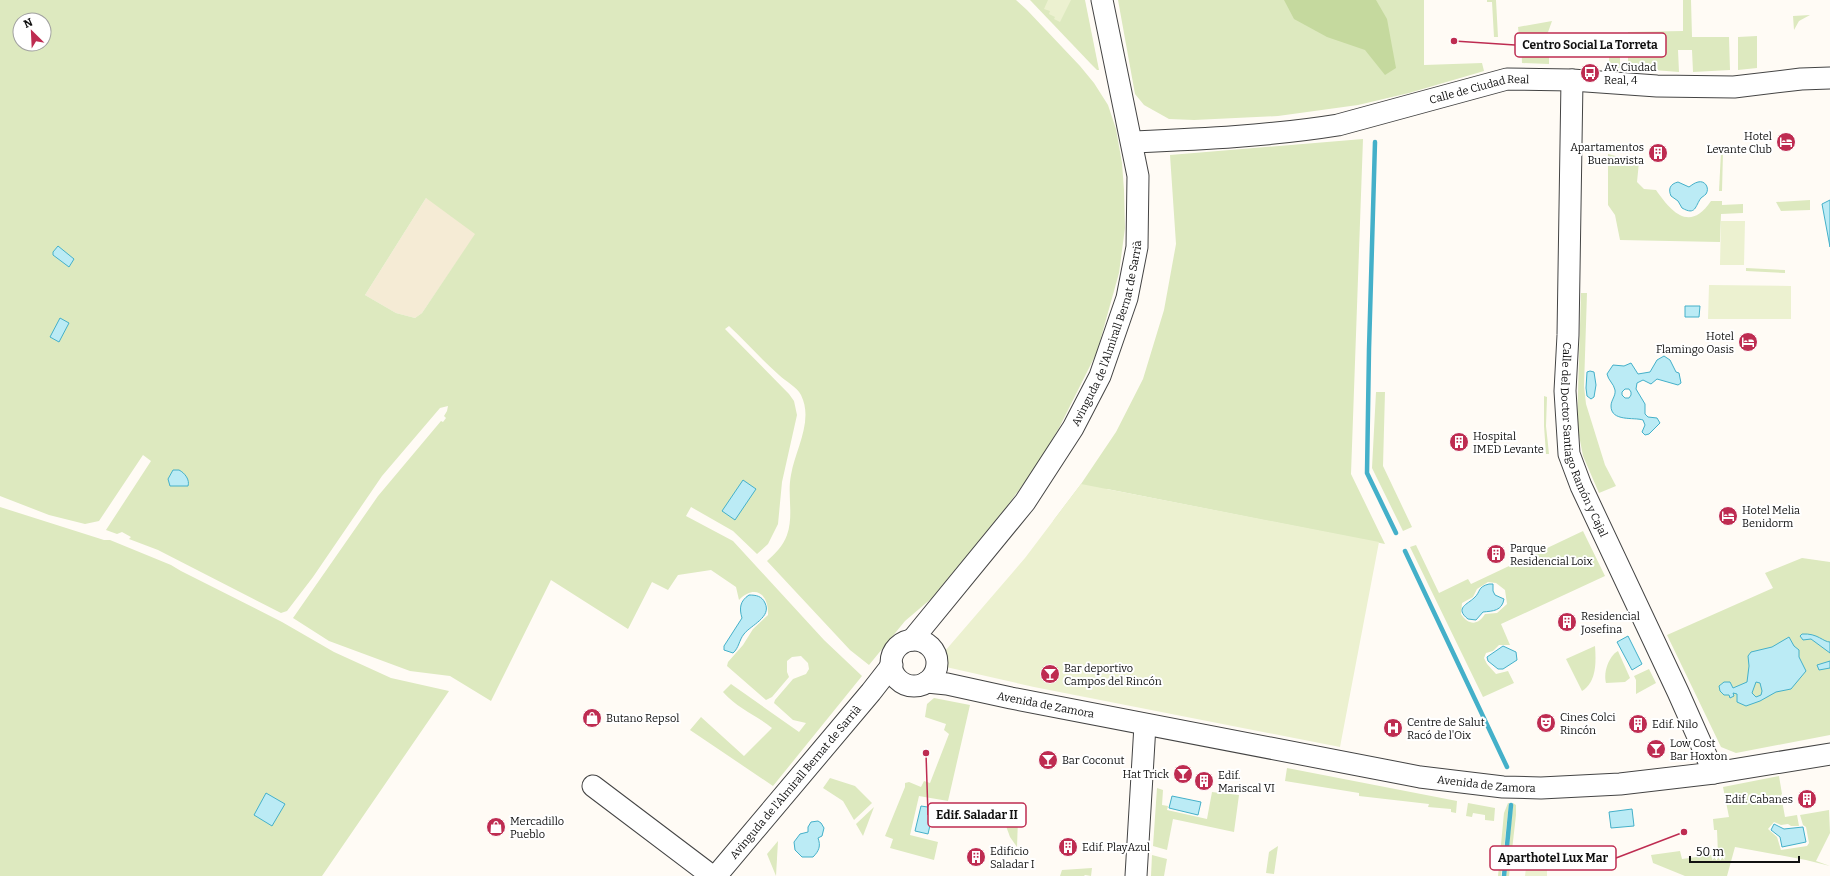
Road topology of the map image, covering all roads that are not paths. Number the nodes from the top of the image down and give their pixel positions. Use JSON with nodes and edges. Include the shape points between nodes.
{"nodes":[{"id":1,"x":1102,"y":0,"type":"edge"},
{"id":2,"x":1830,"y":78,"type":"edge"},
{"id":3,"x":1572,"y":80,"type":"junction"},
{"id":4,"x":1132,"y":142,"type":"junction"},
{"id":5,"x":929,"y":621,"type":"junction"},
{"id":6,"x":912,"y":640,"type":"junction"},
{"id":7,"x":932,"y":666,"type":"junction"},
{"id":8,"x":897,"y":674,"type":"junction"},
{"id":9,"x":1145,"y":725,"type":"junction"},
{"id":10,"x":1830,"y":754,"type":"edge"},
{"id":11,"x":1714,"y":773,"type":"junction"},
{"id":12,"x":593,"y":786,"type":"dead end"},
{"id":13,"x":712,"y":876,"type":"edge"},
{"id":14,"x":716,"y":876,"type":"edge"},
{"id":15,"x":1136,"y":876,"type":"edge"}],
"edges":[{"from":1,"to":4,"type":"street","name":"Avinguda de l'Almirall Bernat de Sarrià"},
{"from":2,"to":3,"type":"street","name":"Calle de Ciudad Real","via":[[1734,87],[1657,86]]},
{"from":3,"to":4,"type":"street","name":"Calle de Ciudad Real","via":[[1496,81],[1400,110],[1315,129]]},
{"from":3,"to":11,"type":"street","name":"Calle del Doctor Santiago Ramón y Cajal","via":[[1565,391],[1570,461]]},
{"from":4,"to":5,"type":"street","name":"Avinguda de l'Almirall Bernat de Sarrià","via":[[1138,176],[1137,247],[1127,298],[1100,376],[1073,428],[1025,502]]},
{"from":5,"to":6,"type":"street","name":"Avinguda de l'Almirall Bernat de Sarrià"},
{"from":5,"to":7,"type":"street"},
{"from":6,"to":7,"type":"street","via":[[920,641]]},
{"from":6,"to":8,"type":"street","via":[[899,646],[894,652]]},
{"from":7,"to":8,"type":"street","via":[[912,686]]},
{"from":7,"to":9,"type":"street","name":"Avenida de Zamora","via":[[947,684]]},
{"from":8,"to":14,"type":"street","name":"Avinguda de l'Almirall Bernat de Sarrià","via":[[875,688]]},
{"from":9,"to":11,"type":"street","name":"Avenida de Zamora","via":[[1420,777],[1503,787],[1595,786]]},
{"from":9,"to":15,"type":"street"},
{"from":10,"to":11,"type":"street","name":"Avenida de Zamora"},
{"from":12,"to":13,"type":"street"}]}
